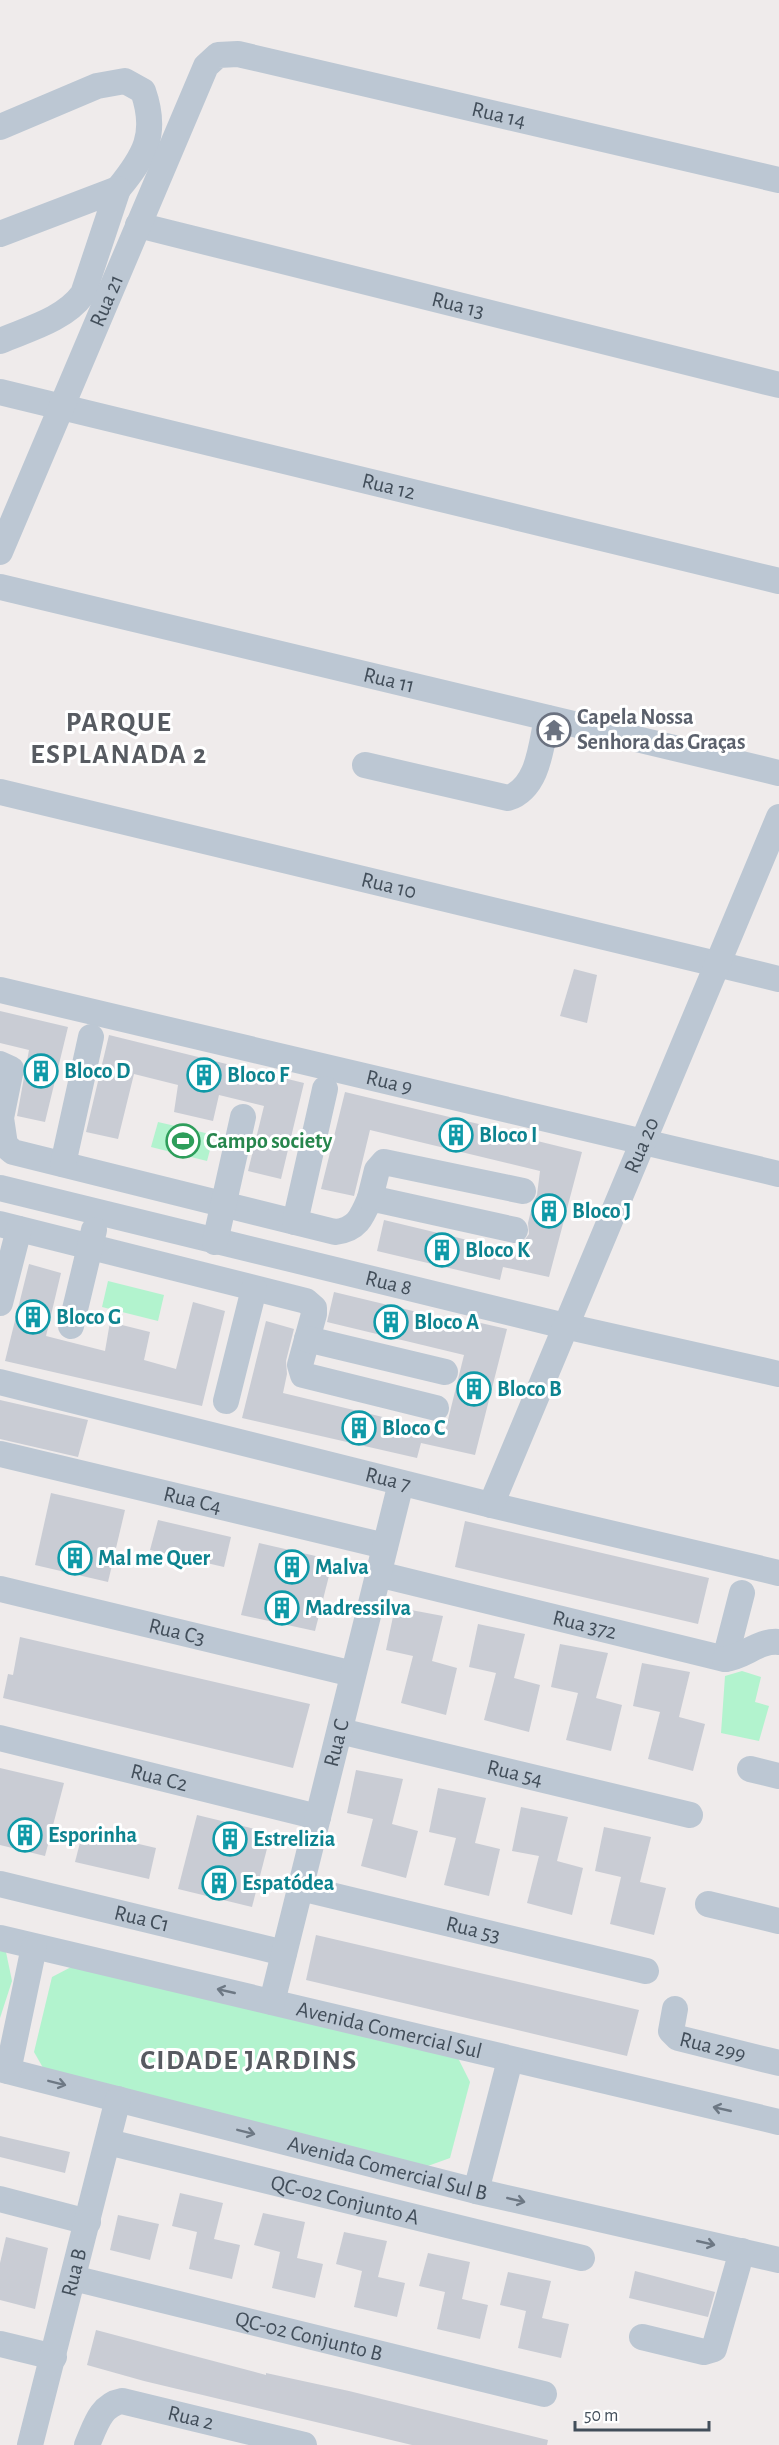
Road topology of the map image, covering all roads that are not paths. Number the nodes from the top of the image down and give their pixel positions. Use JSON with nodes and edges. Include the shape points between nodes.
{"nodes":[{"id":1,"x":218,"y":55,"type":"joint"},
{"id":2,"x":0,"y":127,"type":"edge"},
{"id":3,"x":779,"y":180,"type":"edge"},
{"id":4,"x":118,"y":189,"type":"junction"},
{"id":5,"x":138,"y":225,"type":"junction"},
{"id":6,"x":0,"y":234,"type":"edge"},
{"id":7,"x":0,"y":341,"type":"edge"},
{"id":8,"x":779,"y":385,"type":"edge"},
{"id":9,"x":0,"y":392,"type":"edge"},
{"id":10,"x":64,"y":407,"type":"junction"},
{"id":11,"x":0,"y":552,"type":"edge"},
{"id":12,"x":779,"y":580,"type":"edge"},
{"id":13,"x":0,"y":587,"type":"edge"},
{"id":14,"x":547,"y":718,"type":"junction"},
{"id":15,"x":364,"y":765,"type":"dead end"},
{"id":16,"x":779,"y":773,"type":"edge"},
{"id":17,"x":0,"y":792,"type":"edge"},
{"id":18,"x":779,"y":817,"type":"edge"},
{"id":19,"x":716,"y":964,"type":"junction"},
{"id":20,"x":779,"y":979,"type":"edge"},
{"id":21,"x":0,"y":990,"type":"edge"},
{"id":22,"x":91,"y":1037,"type":"dead end"},
{"id":23,"x":0,"y":1064,"type":"edge"},
{"id":24,"x":325,"y":1089,"type":"dead end"},
{"id":25,"x":2,"y":1103,"type":"edge"},
{"id":26,"x":243,"y":1117,"type":"dead end"},
{"id":27,"x":641,"y":1143,"type":"junction"},
{"id":28,"x":63,"y":1164,"type":"junction"},
{"id":29,"x":779,"y":1174,"type":"edge"},
{"id":30,"x":0,"y":1188,"type":"edge"},
{"id":31,"x":523,"y":1191,"type":"dead end"},
{"id":32,"x":370,"y":1198,"type":"junction"},
{"id":33,"x":224,"y":1204,"type":"junction"},
{"id":34,"x":98,"y":1214,"type":"junction"},
{"id":35,"x":295,"y":1222,"type":"junction"},
{"id":36,"x":10,"y":1227,"type":"edge"},
{"id":37,"x":515,"y":1230,"type":"dead end"},
{"id":38,"x":215,"y":1242,"type":"junction"},
{"id":39,"x":90,"y":1248,"type":"junction"},
{"id":40,"x":254,"y":1289,"type":"junction"},
{"id":41,"x":0,"y":1303,"type":"edge"},
{"id":42,"x":71,"y":1326,"type":"dead end"},
{"id":43,"x":565,"y":1326,"type":"junction"},
{"id":44,"x":307,"y":1339,"type":"junction"},
{"id":45,"x":445,"y":1372,"type":"dead end"},
{"id":46,"x":779,"y":1374,"type":"edge"},
{"id":47,"x":0,"y":1382,"type":"edge"},
{"id":48,"x":226,"y":1401,"type":"dead end"},
{"id":49,"x":435,"y":1407,"type":"dead end"},
{"id":50,"x":0,"y":1454,"type":"edge"},
{"id":51,"x":401,"y":1483,"type":"junction"},
{"id":52,"x":491,"y":1505,"type":"junction"},
{"id":53,"x":385,"y":1546,"type":"junction"},
{"id":54,"x":779,"y":1573,"type":"edge"},
{"id":55,"x":378,"y":1574,"type":"junction"},
{"id":56,"x":0,"y":1589,"type":"edge"},
{"id":57,"x":742,"y":1593,"type":"dead end"},
{"id":58,"x":777,"y":1641,"type":"edge"},
{"id":59,"x":725,"y":1659,"type":"junction"},
{"id":60,"x":353,"y":1674,"type":"junction"},
{"id":61,"x":340,"y":1731,"type":"junction"},
{"id":62,"x":0,"y":1737,"type":"edge"},
{"id":63,"x":750,"y":1769,"type":"dead end"},
{"id":64,"x":779,"y":1776,"type":"edge"},
{"id":65,"x":690,"y":1815,"type":"dead end"},
{"id":66,"x":318,"y":1817,"type":"junction"},
{"id":67,"x":0,"y":1884,"type":"edge"},
{"id":68,"x":301,"y":1888,"type":"junction"},
{"id":69,"x":708,"y":1904,"type":"dead end"},
{"id":70,"x":779,"y":1922,"type":"edge"},
{"id":71,"x":0,"y":1938,"type":"edge"},
{"id":72,"x":34,"y":1947,"type":"junction"},
{"id":73,"x":284,"y":1953,"type":"junction"},
{"id":74,"x":646,"y":1971,"type":"dead end"},
{"id":75,"x":272,"y":2002,"type":"junction"},
{"id":76,"x":675,"y":2009,"type":"dead end"},
{"id":77,"x":510,"y":2060,"type":"junction"},
{"id":78,"x":779,"y":2062,"type":"edge"},
{"id":79,"x":4,"y":2070,"type":"edge"},
{"id":80,"x":118,"y":2099,"type":"junction"},
{"id":81,"x":779,"y":2122,"type":"edge"},
{"id":82,"x":108,"y":2142,"type":"junction"},
{"id":83,"x":476,"y":2191,"type":"junction"},
{"id":84,"x":0,"y":2199,"type":"edge"},
{"id":85,"x":88,"y":2222,"type":"junction"},
{"id":86,"x":742,"y":2251,"type":"junction"},
{"id":87,"x":582,"y":2258,"type":"dead end"},
{"id":88,"x":779,"y":2260,"type":"edge"},
{"id":89,"x":73,"y":2278,"type":"junction"},
{"id":90,"x":642,"y":2337,"type":"dead end"},
{"id":91,"x":0,"y":2344,"type":"edge"},
{"id":92,"x":54,"y":2357,"type":"junction"},
{"id":93,"x":544,"y":2394,"type":"dead end"},
{"id":94,"x":30,"y":2445,"type":"edge"},
{"id":95,"x":87,"y":2445,"type":"edge"},
{"id":96,"x":304,"y":2445,"type":"edge"}],
"edges":[{"from":1,"to":3,"type":"street","name":"Rua 14","via":[[238,54]]},
{"from":1,"to":5,"type":"street","name":"Rua 21","via":[[207,66]]},
{"from":2,"to":4,"type":"street","via":[[97,86],[125,81],[144,91],[151,113],[149,136],[141,156]]},
{"from":4,"to":6,"type":"street"},
{"from":4,"to":7,"type":"street","via":[[83,294],[75,305]]},
{"from":5,"to":8,"type":"street","name":"Rua 13"},
{"from":5,"to":10,"type":"street","name":"Rua 21"},
{"from":9,"to":10,"type":"street","name":"Rua 12"},
{"from":10,"to":11,"type":"street","name":"Rua 21"},
{"from":10,"to":12,"type":"street","name":"Rua 12"},
{"from":13,"to":14,"type":"street","name":"Rua 11"},
{"from":14,"to":15,"type":"street","via":[[529,784],[518,795],[508,798]]},
{"from":14,"to":16,"type":"street","name":"Rua 11"},
{"from":17,"to":19,"type":"street","name":"Rua 10"},
{"from":18,"to":19,"type":"street","name":"Rua 20"},
{"from":19,"to":20,"type":"street","name":"Rua 10"},
{"from":19,"to":27,"type":"street","name":"Rua 20"},
{"from":21,"to":27,"type":"street","name":"Rua 9"},
{"from":22,"to":28,"type":"street"},
{"from":23,"to":25,"type":"street","via":[[11,1069]]},
{"from":24,"to":35,"type":"street"},
{"from":25,"to":28,"type":"street","via":[[5,1145],[13,1152]]},
{"from":26,"to":33,"type":"street"},
{"from":27,"to":29,"type":"street","name":"Rua 9"},
{"from":27,"to":43,"type":"street","name":"Rua 20"},
{"from":28,"to":33,"type":"street"},
{"from":30,"to":34,"type":"street","name":"Rua 8"},
{"from":31,"to":32,"type":"street","via":[[384,1162],[377,1170]]},
{"from":32,"to":35,"type":"street","via":[[358,1224],[348,1231],[335,1232]]},
{"from":32,"to":37,"type":"street"},
{"from":33,"to":35,"type":"street"},
{"from":33,"to":38,"type":"street"},
{"from":34,"to":38,"type":"street","name":"Rua 8"},
{"from":34,"to":39,"type":"street"},
{"from":36,"to":39,"type":"street"},
{"from":36,"to":41,"type":"street"},
{"from":38,"to":43,"type":"street","name":"Rua 8"},
{"from":39,"to":40,"type":"street"},
{"from":39,"to":42,"type":"street"},
{"from":40,"to":44,"type":"street","via":[[311,1304],[314,1314]]},
{"from":40,"to":48,"type":"street"},
{"from":43,"to":46,"type":"street","name":"Rua 8"},
{"from":43,"to":52,"type":"street","name":"Rua 20"},
{"from":44,"to":45,"type":"street"},
{"from":44,"to":49,"type":"street","via":[[300,1365],[303,1375]]},
{"from":47,"to":51,"type":"street","name":"Rua 7"},
{"from":50,"to":53,"type":"street","name":"Rua C4"},
{"from":51,"to":52,"type":"street","name":"Rua 7"},
{"from":51,"to":53,"type":"street","name":"Rua C"},
{"from":52,"to":54,"type":"street","name":"Rua 7"},
{"from":53,"to":55,"type":"street","name":"Rua C"},
{"from":55,"to":59,"type":"street","name":"Rua 372"},
{"from":55,"to":60,"type":"street","name":"Rua C"},
{"from":56,"to":60,"type":"street","name":"Rua C3"},
{"from":57,"to":59,"type":"street"},
{"from":58,"to":59,"type":"street"},
{"from":60,"to":61,"type":"street","name":"Rua C"},
{"from":61,"to":65,"type":"street","name":"Rua 54"},
{"from":61,"to":66,"type":"street","name":"Rua C"},
{"from":62,"to":66,"type":"street","name":"Rua C2"},
{"from":63,"to":64,"type":"street"},
{"from":66,"to":68,"type":"street","name":"Rua C"},
{"from":67,"to":73,"type":"street","name":"Rua C1"},
{"from":68,"to":73,"type":"street","name":"Rua C"},
{"from":68,"to":74,"type":"street","name":"Rua 53"},
{"from":69,"to":70,"type":"street"},
{"from":71,"to":72,"type":"street","name":"Avenida Comercial Sul"},
{"from":75,"to":72,"type":"street","name":"Avenida Comercial Sul","one_way":true},
{"from":72,"to":79,"type":"street"},
{"from":73,"to":75,"type":"street","name":"Rua C"},
{"from":75,"to":77,"type":"street","name":"Avenida Comercial Sul"},
{"from":76,"to":78,"type":"street","name":"Rua 299","via":[[671,2031],[678,2038]]},
{"from":81,"to":77,"type":"street","name":"Avenida Comercial Sul","one_way":true},
{"from":77,"to":83,"type":"street"},
{"from":79,"to":80,"type":"street","name":"Avenida Comercial Sul B","one_way":true},
{"from":80,"to":82,"type":"street","name":"Rua B"},
{"from":80,"to":83,"type":"street","name":"Avenida Comercial Sul B","one_way":true},
{"from":82,"to":85,"type":"street","name":"Rua B"},
{"from":82,"to":87,"type":"street","name":"QC-02 Conjunto A"},
{"from":83,"to":86,"type":"street","name":"Avenida Comercial Sul B","one_way":true},
{"from":84,"to":85,"type":"street"},
{"from":85,"to":89,"type":"street","name":"Rua B"},
{"from":86,"to":88,"type":"street","name":"Avenida Comercial Sul B"},
{"from":86,"to":90,"type":"street","via":[[714,2349],[704,2352]]},
{"from":89,"to":92,"type":"street","name":"Rua B"},
{"from":89,"to":93,"type":"street","name":"QC-02 Conjunto B"},
{"from":91,"to":92,"type":"street"},
{"from":92,"to":94,"type":"street","name":"Rua B"},
{"from":95,"to":96,"type":"street","name":"Rua 2","via":[[101,2414],[113,2403],[131,2402]]}]}
